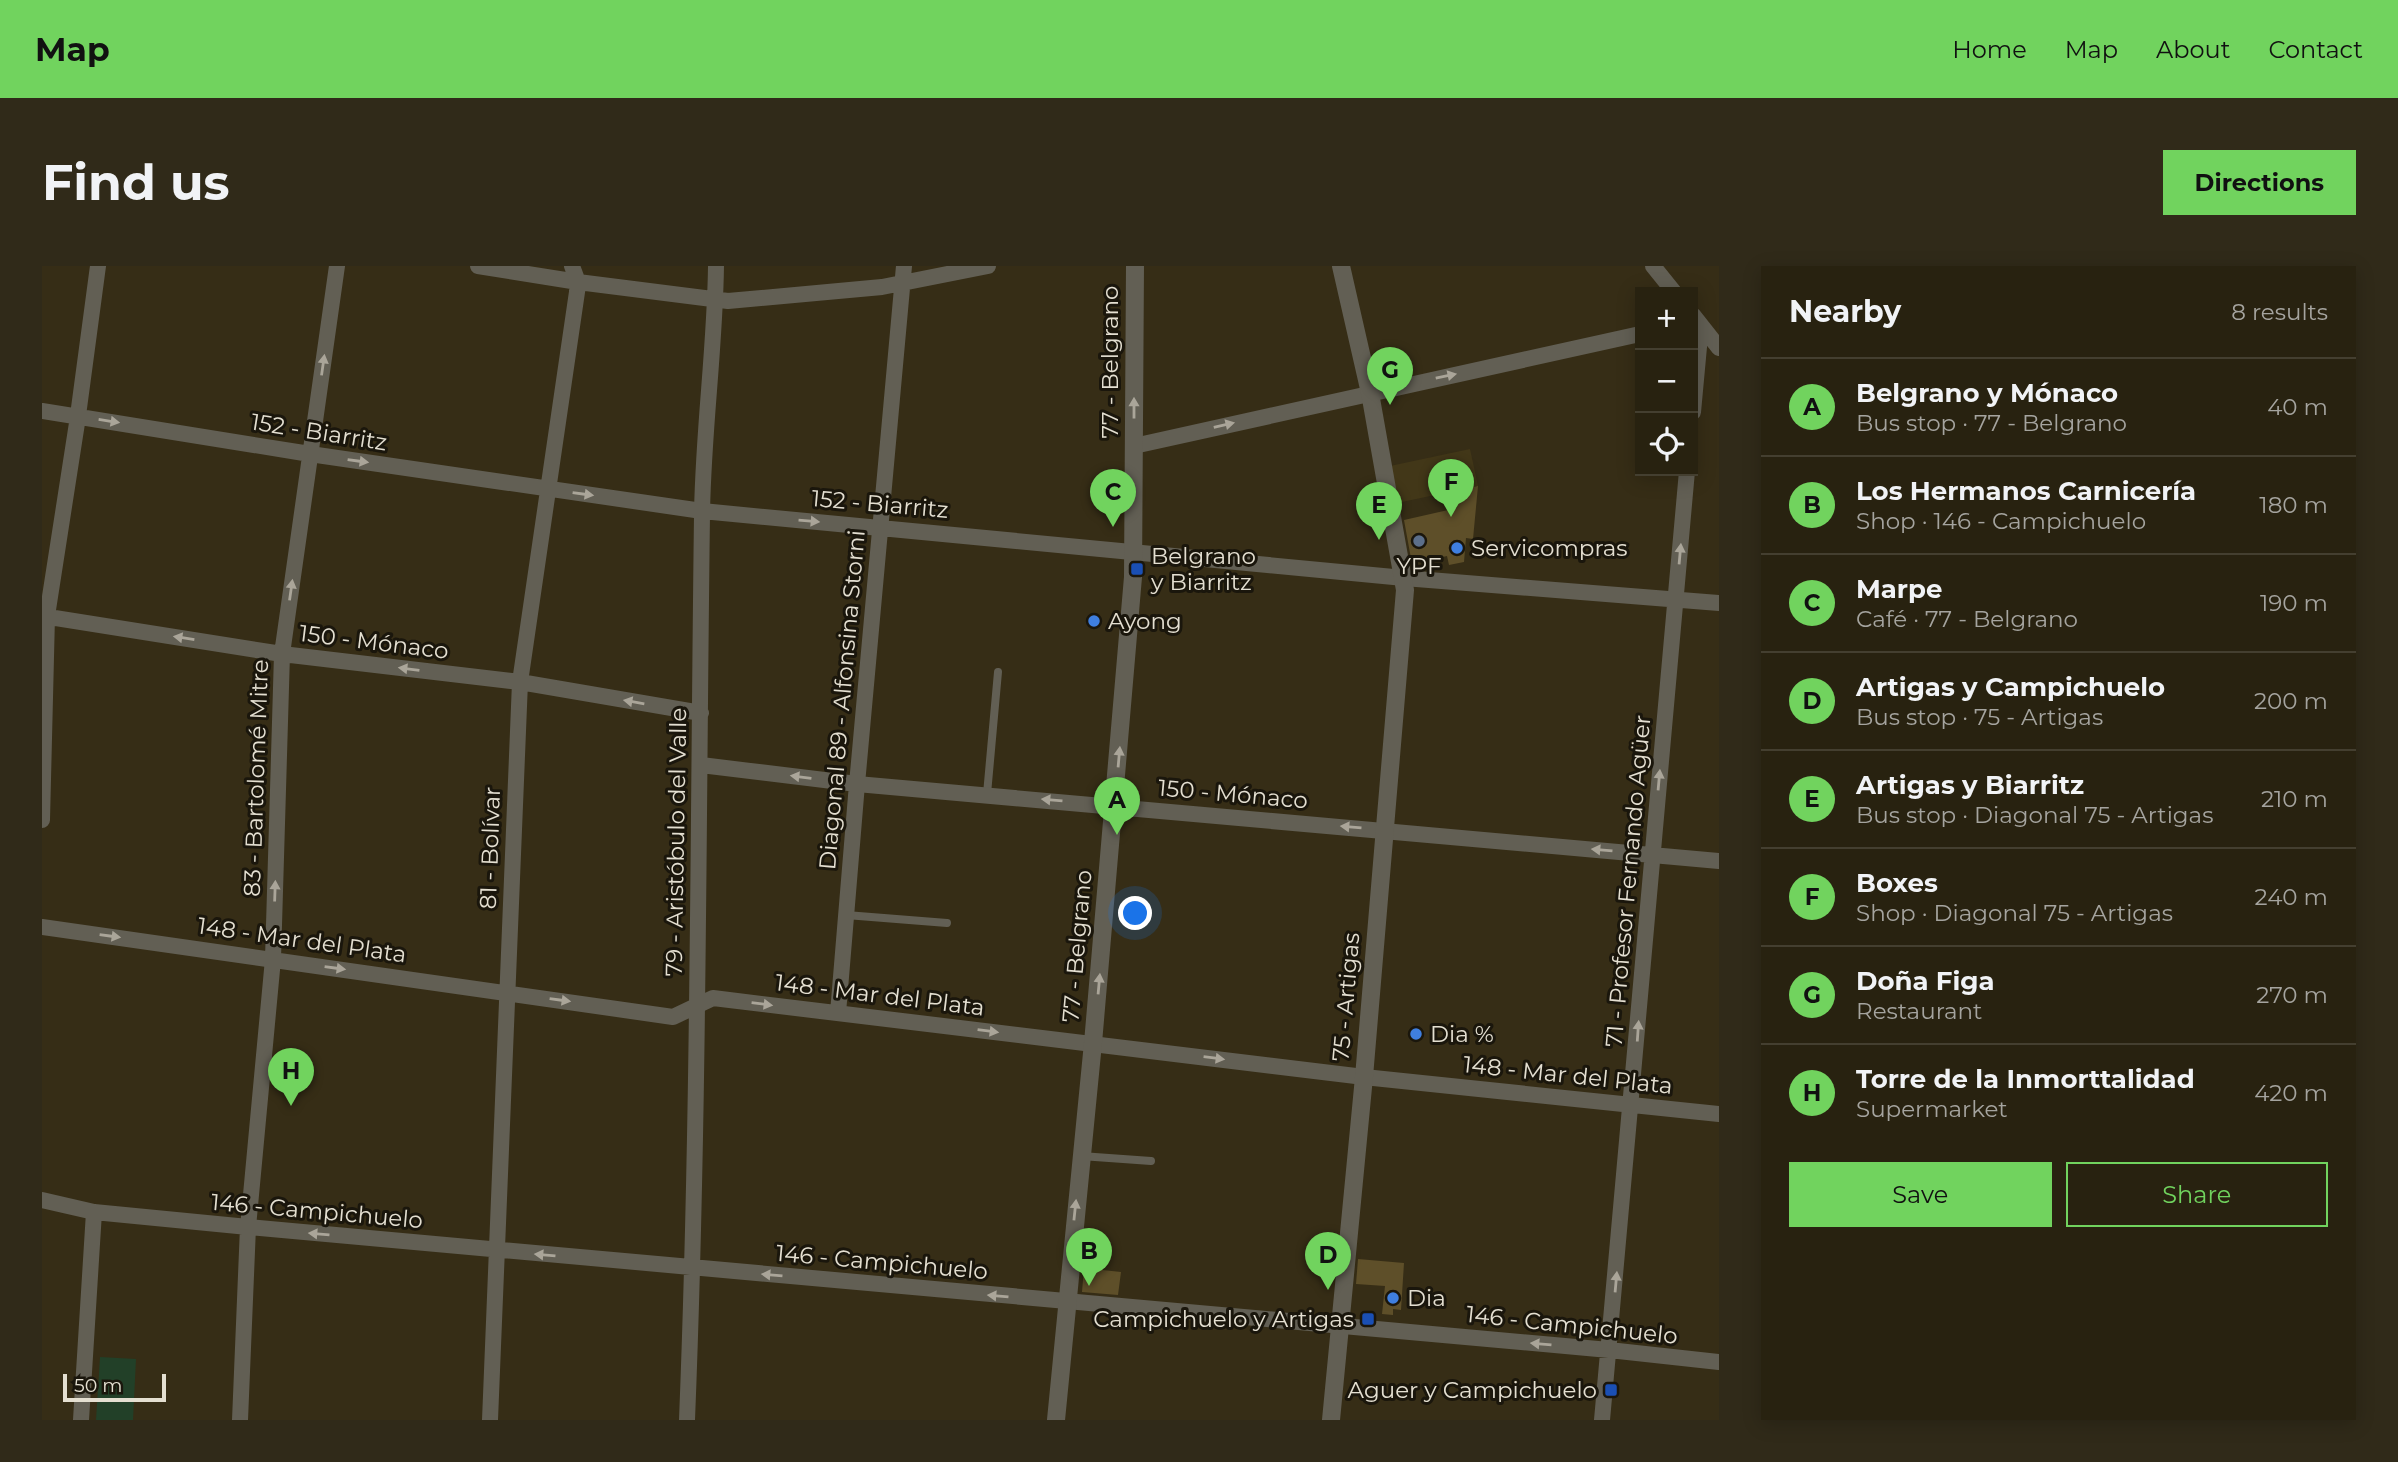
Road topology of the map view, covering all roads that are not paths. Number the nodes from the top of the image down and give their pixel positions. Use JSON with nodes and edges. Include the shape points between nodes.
{"nodes":[{"id":1,"x":98,"y":266,"type":"edge"},
{"id":2,"x":337,"y":266,"type":"edge"},
{"id":3,"x":478,"y":266,"type":"edge"},
{"id":4,"x":716,"y":266,"type":"edge"},
{"id":5,"x":904,"y":266,"type":"edge"},
{"id":6,"x":988,"y":266,"type":"edge"},
{"id":7,"x":1135,"y":266,"type":"edge"},
{"id":8,"x":1341,"y":266,"type":"edge"},
{"id":9,"x":1653,"y":266,"type":"edge"},
{"id":10,"x":575,"y":274,"type":"edge"},
{"id":11,"x":902,"y":284,"type":"junction"},
{"id":12,"x":1670,"y":287,"type":"edge"},
{"id":13,"x":716,"y":301,"type":"junction"},
{"id":14,"x":1698,"y":322,"type":"edge"},
{"id":15,"x":1698,"y":325,"type":"edge"},
{"id":16,"x":1719,"y":326,"type":"edge"},
{"id":17,"x":1635,"y":335,"type":"edge"},
{"id":18,"x":1719,"y":348,"type":"edge"},
{"id":19,"x":1370,"y":393,"type":"junction"},
{"id":20,"x":42,"y":411,"type":"edge"},
{"id":21,"x":78,"y":416,"type":"junction"},
{"id":22,"x":1134,"y":446,"type":"junction"},
{"id":23,"x":310,"y":454,"type":"junction"},
{"id":24,"x":1688,"y":476,"type":"edge"},
{"id":25,"x":548,"y":489,"type":"junction"},
{"id":26,"x":702,"y":511,"type":"junction"},
{"id":27,"x":879,"y":527,"type":"junction"},
{"id":28,"x":1134,"y":551,"type":"junction"},
{"id":29,"x":1404,"y":578,"type":"junction"},
{"id":30,"x":1676,"y":600,"type":"junction"},
{"id":31,"x":1719,"y":603,"type":"edge"},
{"id":32,"x":44,"y":616,"type":"edge"},
{"id":33,"x":282,"y":653,"type":"junction"},
{"id":34,"x":998,"y":672,"type":"dead end"},
{"id":35,"x":520,"y":682,"type":"junction"},
{"id":36,"x":701,"y":713,"type":"junction"},
{"id":37,"x":701,"y":765,"type":"junction"},
{"id":38,"x":857,"y":784,"type":"junction"},
{"id":39,"x":987,"y":794,"type":"junction"},
{"id":40,"x":1115,"y":806,"type":"junction"},
{"id":41,"x":42,"y":820,"type":"edge"},
{"id":42,"x":1384,"y":830,"type":"junction"},
{"id":43,"x":1651,"y":855,"type":"junction"},
{"id":44,"x":1719,"y":861,"type":"edge"},
{"id":45,"x":846,"y":915,"type":"junction"},
{"id":46,"x":947,"y":923,"type":"dead end"},
{"id":47,"x":42,"y":927,"type":"edge"},
{"id":48,"x":272,"y":959,"type":"junction"},
{"id":49,"x":508,"y":993,"type":"junction"},
{"id":50,"x":696,"y":1006,"type":"junction"},
{"id":51,"x":838,"y":1013,"type":"junction"},
{"id":52,"x":1093,"y":1043,"type":"junction"},
{"id":53,"x":1364,"y":1077,"type":"junction"},
{"id":54,"x":1632,"y":1104,"type":"junction"},
{"id":55,"x":1719,"y":1114,"type":"edge"},
{"id":56,"x":1081,"y":1156,"type":"junction"},
{"id":57,"x":1151,"y":1161,"type":"dead end"},
{"id":58,"x":42,"y":1199,"type":"edge"},
{"id":59,"x":94,"y":1212,"type":"junction"},
{"id":60,"x":248,"y":1227,"type":"junction"},
{"id":61,"x":499,"y":1251,"type":"junction"},
{"id":62,"x":693,"y":1268,"type":"junction"},
{"id":63,"x":1066,"y":1302,"type":"junction"},
{"id":64,"x":1340,"y":1326,"type":"junction"},
{"id":65,"x":1609,"y":1350,"type":"junction"},
{"id":66,"x":1719,"y":1362,"type":"edge"},
{"id":67,"x":81,"y":1420,"type":"edge"},
{"id":68,"x":240,"y":1420,"type":"edge"},
{"id":69,"x":490,"y":1420,"type":"edge"},
{"id":70,"x":687,"y":1420,"type":"edge"},
{"id":71,"x":1056,"y":1420,"type":"edge"},
{"id":72,"x":1331,"y":1420,"type":"edge"},
{"id":73,"x":1602,"y":1420,"type":"edge"}],
"edges":[{"from":1,"to":21,"type":"street"},
{"from":23,"to":2,"type":"street","name":"83 - Bartolomé Mitre","one_way":true},
{"from":3,"to":10,"type":"street"},
{"from":4,"to":13,"type":"street","name":"79 - Aristóbulo del Valle"},
{"from":5,"to":11,"type":"street","name":"Diagonal 89 - Alfonsina Storni"},
{"from":6,"to":11,"type":"street"},
{"from":22,"to":7,"type":"street","name":"77 - Belgrano","one_way":true},
{"from":8,"to":19,"type":"street","name":"75 - Artigas"},
{"from":9,"to":12,"type":"street"},
{"from":10,"to":13,"type":"street"},
{"from":10,"to":25,"type":"street","name":"81 - Bolívar"},
{"from":11,"to":13,"type":"street"},
{"from":11,"to":27,"type":"street","name":"Diagonal 89 - Alfonsina Storni"},
{"from":13,"to":26,"type":"street","name":"79 - Aristóbulo del Valle"},
{"from":14,"to":16,"type":"street"},
{"from":15,"to":18,"type":"street"},
{"from":19,"to":17,"type":"street","one_way":true},
{"from":22,"to":19,"type":"street","one_way":true},
{"from":19,"to":29,"type":"street","name":"75 - Artigas"},
{"from":20,"to":21,"type":"street","name":"152 - Biarritz"},
{"from":21,"to":23,"type":"street","name":"152 - Biarritz","one_way":true},
{"from":21,"to":32,"type":"street"},
{"from":22,"to":28,"type":"street","name":"77 - Belgrano"},
{"from":23,"to":25,"type":"street","name":"152 - Biarritz","one_way":true},
{"from":33,"to":23,"type":"street","name":"83 - Bartolomé Mitre","one_way":true},
{"from":30,"to":24,"type":"street","name":"71 - Profesor Fernando Agüer","one_way":true},
{"from":25,"to":26,"type":"street","name":"152 - Biarritz","one_way":true},
{"from":25,"to":35,"type":"street","name":"81 - Bolívar"},
{"from":26,"to":27,"type":"street","name":"152 - Biarritz","one_way":true},
{"from":26,"to":36,"type":"street","name":"79 - Aristóbulo del Valle"},
{"from":27,"to":28,"type":"street","name":"152 - Biarritz"},
{"from":27,"to":38,"type":"street","name":"Diagonal 89 - Alfonsina Storni"},
{"from":28,"to":29,"type":"street","name":"152 - Biarritz"},
{"from":40,"to":28,"type":"street","name":"77 - Belgrano","one_way":true},
{"from":29,"to":30,"type":"street","name":"152 - Biarritz"},
{"from":29,"to":42,"type":"street","name":"75 - Artigas"},
{"from":30,"to":31,"type":"street","name":"152 - Biarritz"},
{"from":43,"to":30,"type":"street","name":"71 - Profesor Fernando Agüer","one_way":true},
{"from":33,"to":32,"type":"street","name":"150 - Mónaco","one_way":true},
{"from":32,"to":41,"type":"street"},
{"from":35,"to":33,"type":"street","name":"150 - Mónaco","one_way":true},
{"from":48,"to":33,"type":"street","name":"83 - Bartolomé Mitre","one_way":true},
{"from":34,"to":39,"type":"lane"},
{"from":36,"to":35,"type":"street","name":"150 - Mónaco","one_way":true},
{"from":35,"to":49,"type":"street","name":"81 - Bolívar"},
{"from":36,"to":37,"type":"street","name":"79 - Aristóbulo del Valle"},
{"from":38,"to":37,"type":"street","name":"150 - Mónaco","one_way":true},
{"from":37,"to":50,"type":"street","name":"79 - Aristóbulo del Valle"},
{"from":38,"to":39,"type":"street","name":"150 - Mónaco"},
{"from":38,"to":45,"type":"street","name":"Diagonal 89 - Alfonsina Storni"},
{"from":40,"to":39,"type":"street","name":"150 - Mónaco","one_way":true},
{"from":42,"to":40,"type":"street","name":"150 - Mónaco","one_way":true},
{"from":52,"to":40,"type":"street","name":"77 - Belgrano","one_way":true},
{"from":43,"to":42,"type":"street","name":"150 - Mónaco","one_way":true},
{"from":42,"to":53,"type":"street","name":"75 - Artigas"},
{"from":43,"to":44,"type":"street","name":"150 - Mónaco"},
{"from":54,"to":43,"type":"street","name":"71 - Profesor Fernando Agüer","one_way":true},
{"from":45,"to":46,"type":"lane"},
{"from":45,"to":51,"type":"street","name":"Diagonal 89 - Alfonsina Storni"},
{"from":47,"to":48,"type":"street","name":"148 - Mar del Plata","one_way":true},
{"from":48,"to":49,"type":"street","name":"148 - Mar del Plata","one_way":true},
{"from":48,"to":60,"type":"street","name":"83 - Bartolomé Mitre"},
{"from":49,"to":50,"type":"street","name":"148 - Mar del Plata","one_way":true,"via":[[673,1017]]},
{"from":49,"to":61,"type":"street","name":"81 - Bolívar"},
{"from":50,"to":51,"type":"street","name":"148 - Mar del Plata","one_way":true,"via":[[713,998]]},
{"from":50,"to":62,"type":"street","name":"79 - Aristóbulo del Valle"},
{"from":51,"to":52,"type":"street","name":"148 - Mar del Plata","one_way":true},
{"from":52,"to":53,"type":"street","name":"148 - Mar del Plata","one_way":true},
{"from":52,"to":56,"type":"street","name":"77 - Belgrano"},
{"from":53,"to":54,"type":"street","name":"148 - Mar del Plata"},
{"from":53,"to":64,"type":"street","name":"75 - Artigas"},
{"from":54,"to":55,"type":"street","name":"148 - Mar del Plata"},
{"from":65,"to":54,"type":"street","name":"71 - Profesor Fernando Agüer","one_way":true},
{"from":56,"to":57,"type":"lane"},
{"from":63,"to":56,"type":"street","name":"77 - Belgrano","one_way":true},
{"from":58,"to":59,"type":"street","name":"146 - Campichuelo"},
{"from":59,"to":60,"type":"street","name":"146 - Campichuelo"},
{"from":59,"to":67,"type":"street"},
{"from":61,"to":60,"type":"street","name":"146 - Campichuelo","one_way":true},
{"from":60,"to":68,"type":"street","name":"83 - Bartolomé Mitre"},
{"from":62,"to":61,"type":"street","name":"146 - Campichuelo","one_way":true},
{"from":61,"to":69,"type":"street","name":"81 - Bolívar"},
{"from":63,"to":62,"type":"street","name":"146 - Campichuelo","one_way":true},
{"from":62,"to":70,"type":"street","name":"79 - Aristóbulo del Valle"},
{"from":63,"to":64,"type":"street","name":"146 - Campichuelo"},
{"from":63,"to":71,"type":"street","name":"77 - Belgrano"},
{"from":65,"to":64,"type":"street","name":"146 - Campichuelo","one_way":true},
{"from":64,"to":72,"type":"street","name":"75 - Artigas"},
{"from":65,"to":66,"type":"street","name":"146 - Campichuelo"},
{"from":65,"to":73,"type":"street","name":"71 - Profesor Fernando Agüer"}]}
